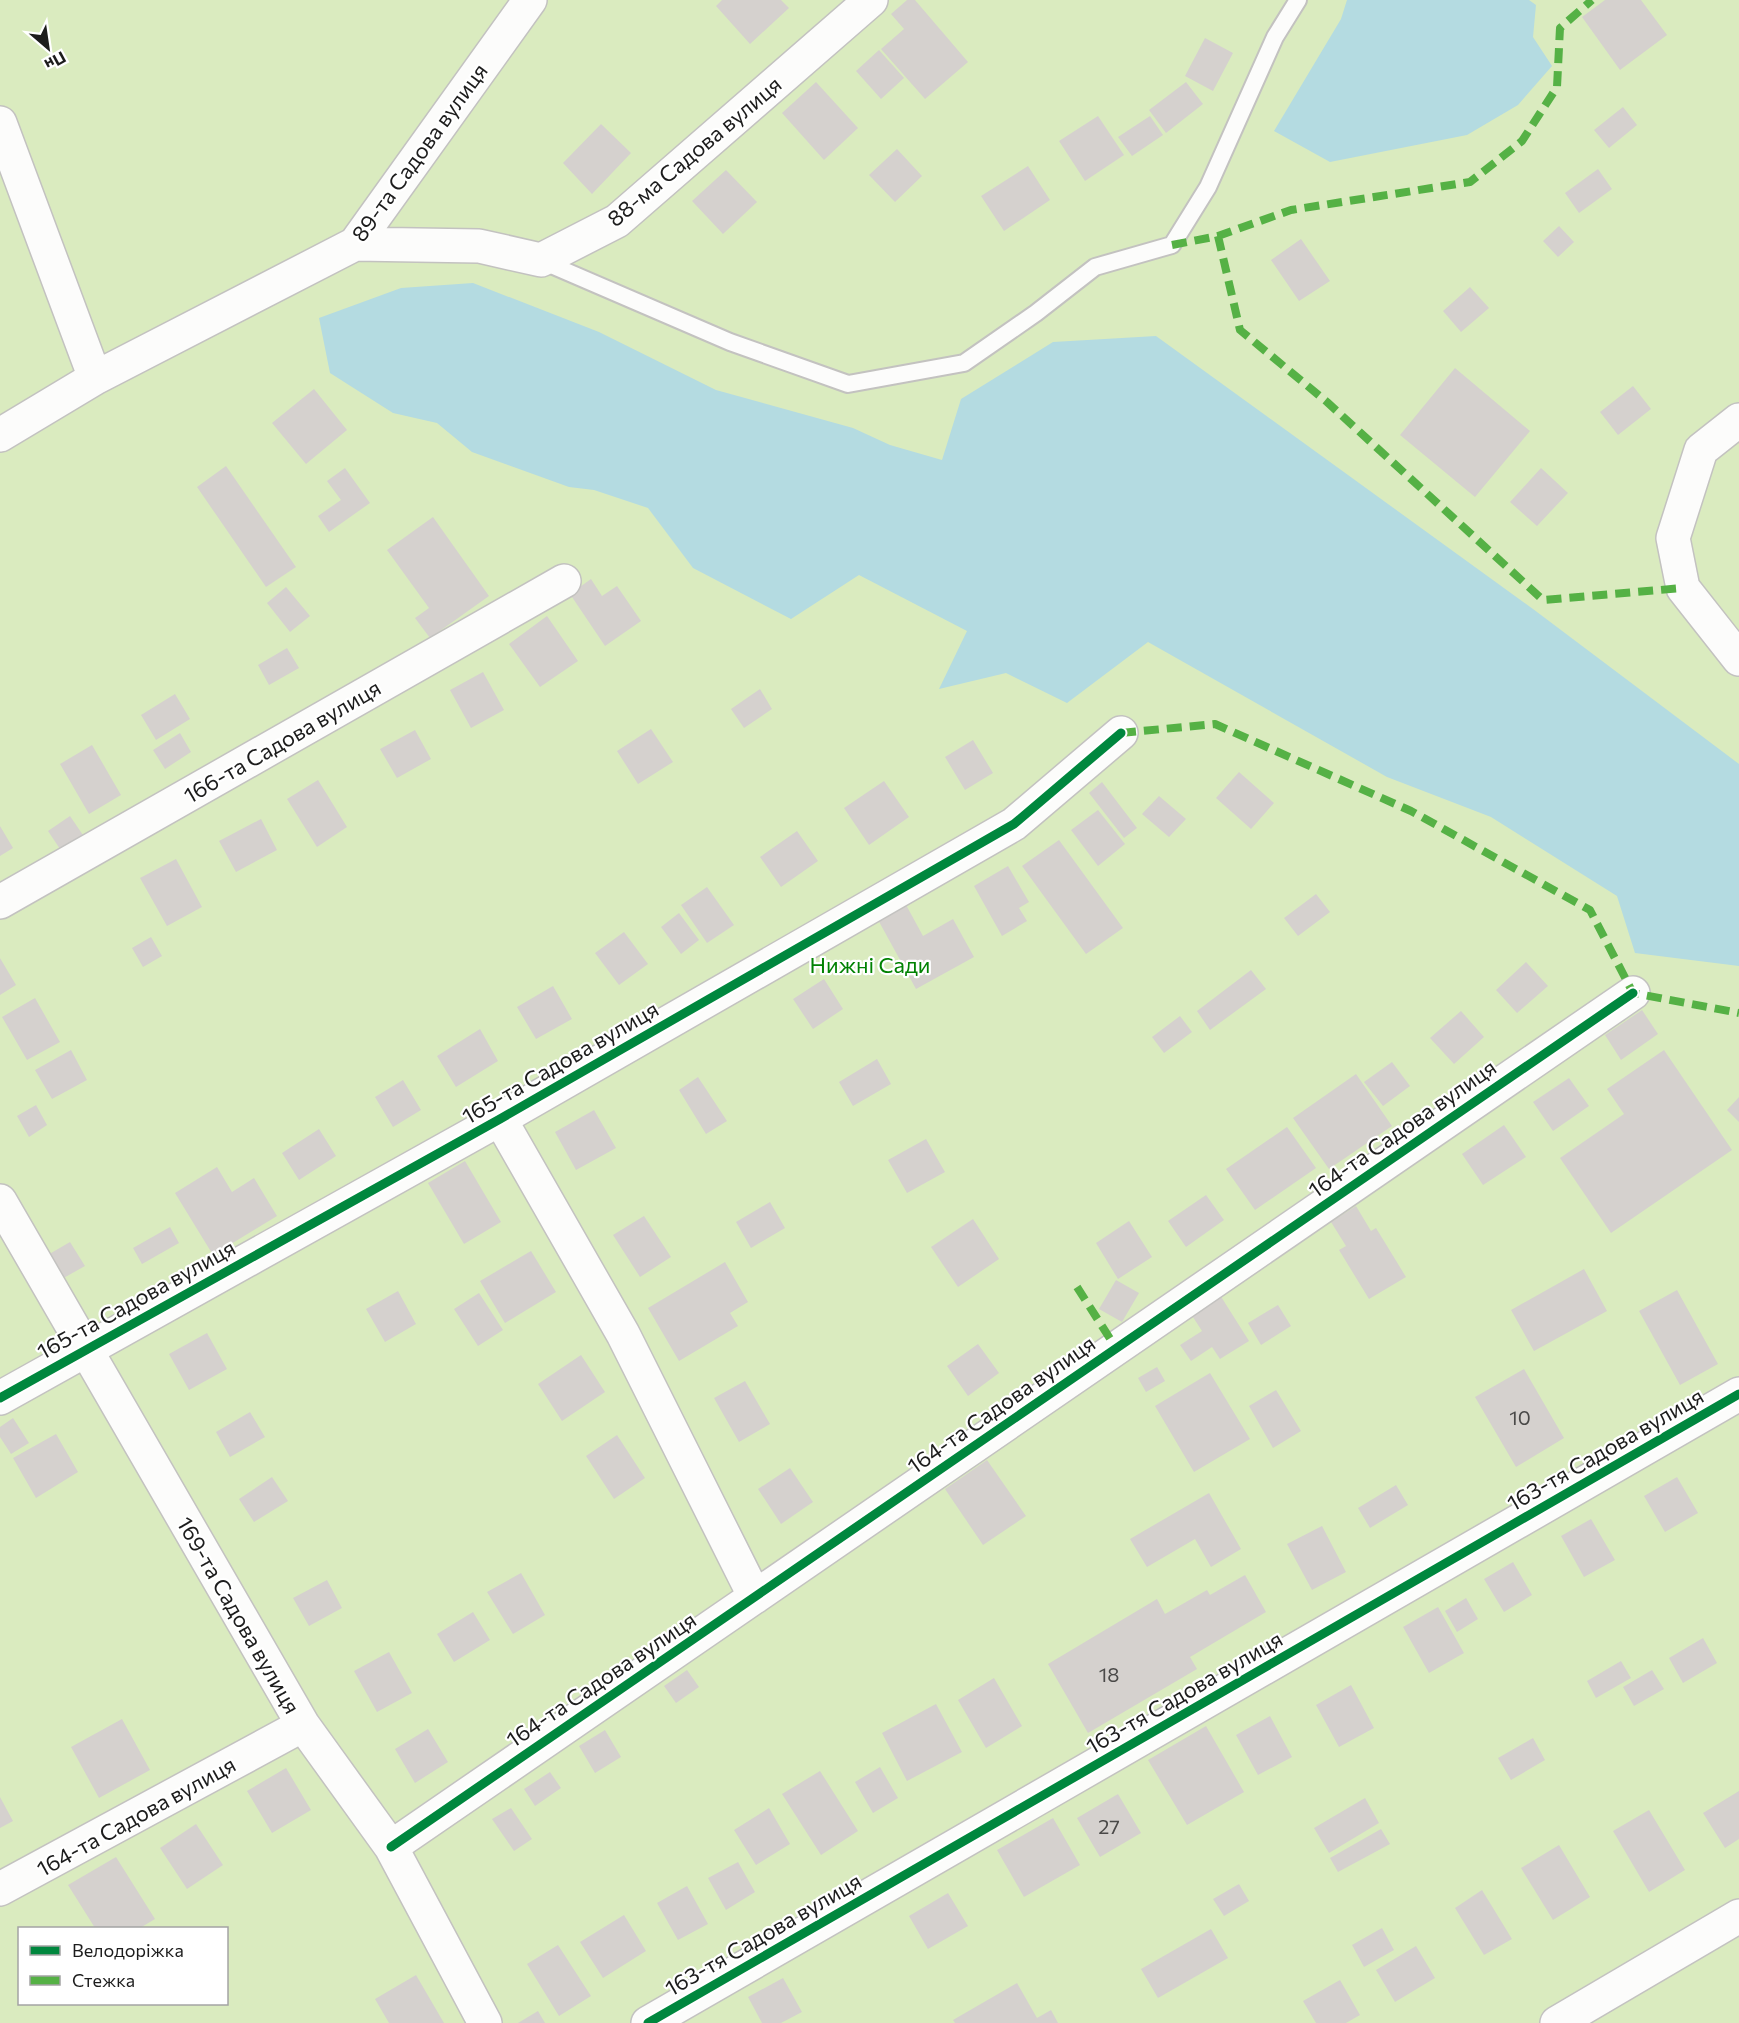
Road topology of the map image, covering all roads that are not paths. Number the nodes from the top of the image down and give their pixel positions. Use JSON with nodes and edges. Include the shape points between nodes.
{"nodes":[{"id":1,"x":530,"y":0,"type":"edge"},
{"id":2,"x":871,"y":0,"type":"edge"},
{"id":3,"x":1298,"y":0,"type":"edge"},
{"id":4,"x":0,"y":123,"type":"edge"},
{"id":5,"x":355,"y":244,"type":"junction"},
{"id":6,"x":541,"y":261,"type":"junction"},
{"id":7,"x":95,"y":378,"type":"junction"},
{"id":8,"x":1739,"y":420,"type":"edge"},
{"id":9,"x":0,"y":435,"type":"edge"},
{"id":10,"x":564,"y":581,"type":"dead end"},
{"id":11,"x":1739,"y":659,"type":"edge"},
{"id":12,"x":1121,"y":733,"type":"dead end"},
{"id":13,"x":0,"y":902,"type":"edge"},
{"id":14,"x":1633,"y":993,"type":"dead end"},
{"id":15,"x":500,"y":1119,"type":"junction"},
{"id":16,"x":0,"y":1201,"type":"edge"},
{"id":17,"x":85,"y":1350,"type":"junction"},
{"id":18,"x":1739,"y":1394,"type":"edge"},
{"id":19,"x":0,"y":1398,"type":"edge"},
{"id":20,"x":755,"y":1597,"type":"junction"},
{"id":21,"x":303,"y":1725,"type":"junction"},
{"id":22,"x":391,"y":1847,"type":"junction"},
{"id":23,"x":0,"y":1889,"type":"edge"},
{"id":24,"x":1739,"y":1916,"type":"edge"},
{"id":25,"x":485,"y":2023,"type":"edge"},
{"id":26,"x":648,"y":2023,"type":"edge"},
{"id":27,"x":1557,"y":2023,"type":"edge"}],
"edges":[{"from":1,"to":5,"type":"street","name":"89-та Садова вулиця"},
{"from":2,"to":6,"type":"street","name":"88-ма Садова вулиця","via":[[617,221]]},
{"from":3,"to":6,"type":"lane","via":[[1275,37],[1208,187],[1172,245],[1095,267],[964,363],[848,384],[730,342]]},
{"from":4,"to":7,"type":"street"},
{"from":5,"to":6,"type":"street","via":[[479,246]]},
{"from":5,"to":7,"type":"street","name":"89-та Садова вулиця"},
{"from":7,"to":9,"type":"street","name":"89-та Садова вулиця"},
{"from":8,"to":11,"type":"street","via":[[1701,450],[1673,538],[1683,588]]},
{"from":10,"to":13,"type":"street","name":"166-та Садова вулиця"},
{"from":12,"to":15,"type":"street","name":"165-та Садова вулиця","via":[[1014,824]]},
{"from":14,"to":20,"type":"street","name":"164-та Садова вулиця"},
{"from":15,"to":17,"type":"street","name":"165-та Садова вулиця"},
{"from":15,"to":20,"type":"street","via":[[623,1334]]},
{"from":16,"to":17,"type":"street","name":"169-та Садова вулиця"},
{"from":17,"to":19,"type":"street","name":"165-та Садова вулиця"},
{"from":17,"to":21,"type":"street","name":"169-та Садова вулиця"},
{"from":18,"to":26,"type":"street","name":"163-тя Садова вулиця"},
{"from":20,"to":22,"type":"street","name":"164-та Садова вулиця"},
{"from":21,"to":22,"type":"street","name":"169-та Садова вулиця"},
{"from":21,"to":23,"type":"street","name":"164-та Садова вулиця"},
{"from":22,"to":25,"type":"street","name":"169-та Садова вулиця"},
{"from":24,"to":27,"type":"street"}]}
